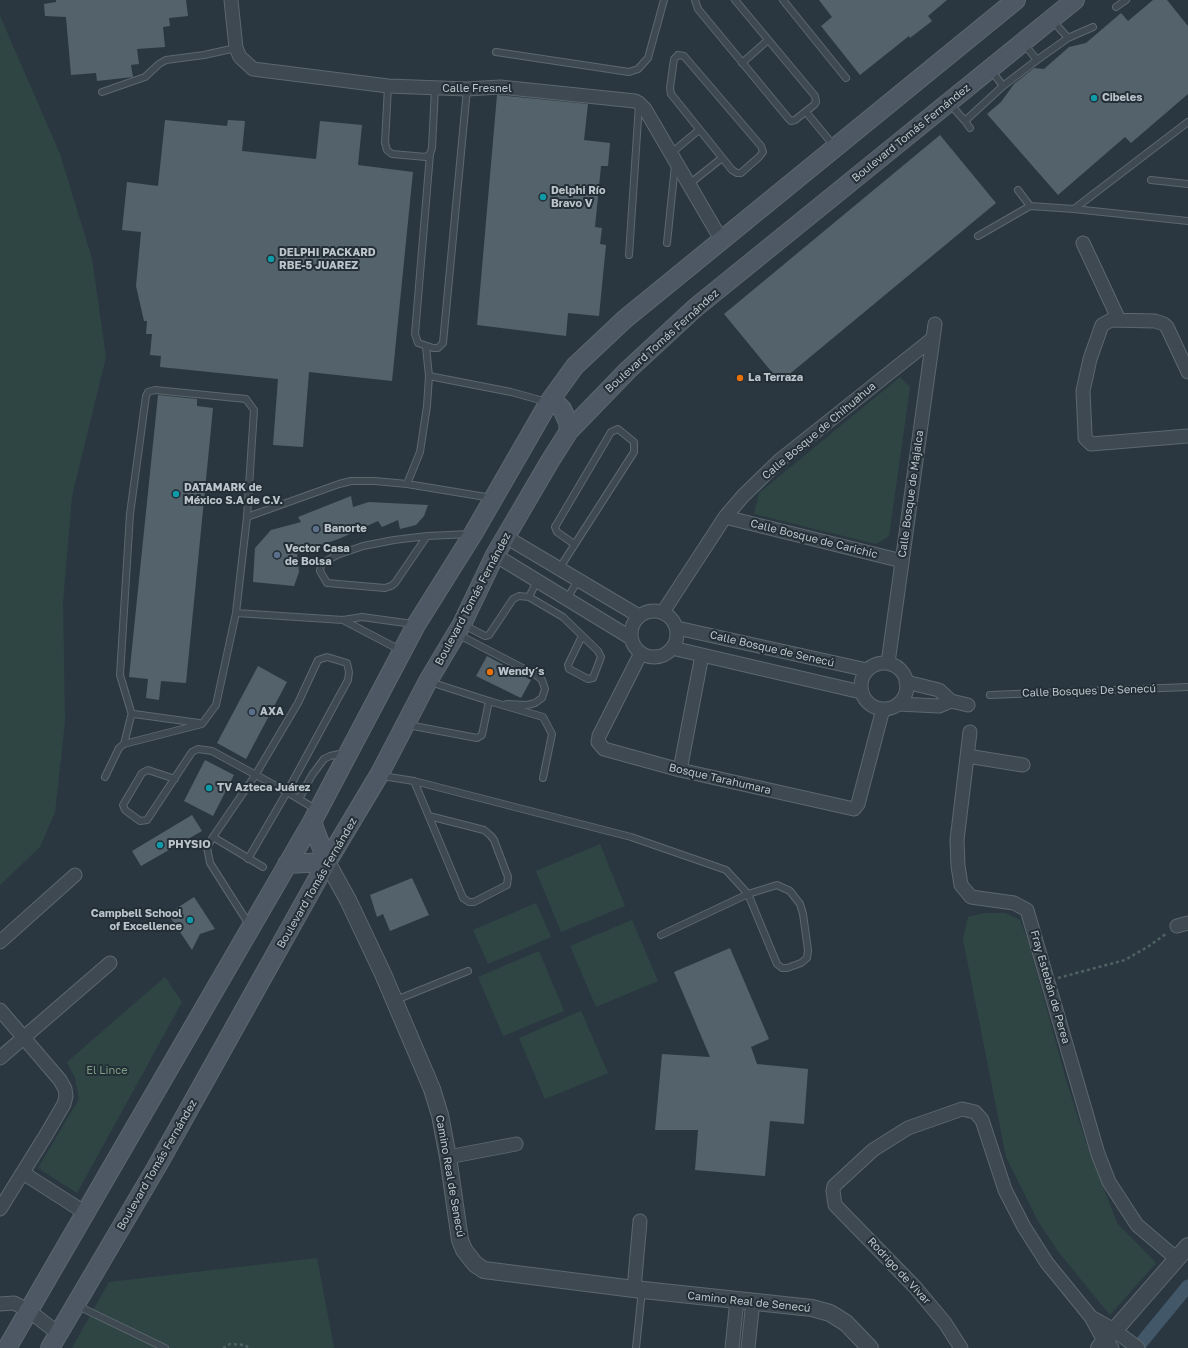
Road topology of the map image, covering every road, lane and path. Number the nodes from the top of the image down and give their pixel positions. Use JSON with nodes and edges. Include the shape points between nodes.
{"nodes":[{"id":1,"x":232,"y":0,"type":"edge"},
{"id":2,"x":664,"y":0,"type":"edge"},
{"id":3,"x":695,"y":0,"type":"edge"},
{"id":4,"x":735,"y":0,"type":"edge"},
{"id":5,"x":783,"y":0,"type":"edge"},
{"id":6,"x":1016,"y":0,"type":"edge"},
{"id":7,"x":1075,"y":0,"type":"edge"},
{"id":8,"x":1126,"y":0,"type":"edge"},
{"id":9,"x":1116,"y":7,"type":"dead end"},
{"id":10,"x":1052,"y":19,"type":"junction"},
{"id":11,"x":1093,"y":27,"type":"dead end"},
{"id":12,"x":1068,"y":38,"type":"junction"},
{"id":13,"x":768,"y":40,"type":"junction"},
{"id":14,"x":1023,"y":42,"type":"junction"},
{"id":15,"x":236,"y":48,"type":"junction"},
{"id":16,"x":496,"y":52,"type":"dead end"},
{"id":17,"x":1037,"y":60,"type":"junction"},
{"id":18,"x":742,"y":63,"type":"junction"},
{"id":19,"x":990,"y":69,"type":"junction"},
{"id":20,"x":846,"y":78,"type":"dead end"},
{"id":21,"x":388,"y":86,"type":"junction"},
{"id":22,"x":1003,"y":86,"type":"junction"},
{"id":23,"x":434,"y":88,"type":"junction"},
{"id":24,"x":467,"y":89,"type":"junction"},
{"id":25,"x":102,"y":92,"type":"dead end"},
{"id":26,"x":948,"y":102,"type":"junction"},
{"id":27,"x":639,"y":103,"type":"junction"},
{"id":28,"x":806,"y":112,"type":"junction"},
{"id":29,"x":965,"y":121,"type":"junction"},
{"id":30,"x":1188,"y":122,"type":"edge"},
{"id":31,"x":970,"y":128,"type":"dead end"},
{"id":32,"x":699,"y":130,"type":"junction"},
{"id":33,"x":834,"y":147,"type":"junction"},
{"id":34,"x":430,"y":154,"type":"junction"},
{"id":35,"x":722,"y":158,"type":"junction"},
{"id":36,"x":673,"y":159,"type":"junction"},
{"id":37,"x":1151,"y":180,"type":"dead end"},
{"id":38,"x":1188,"y":184,"type":"edge"},
{"id":39,"x":688,"y":185,"type":"junction"},
{"id":40,"x":1018,"y":190,"type":"dead end"},
{"id":41,"x":1030,"y":206,"type":"junction"},
{"id":42,"x":1074,"y":209,"type":"junction"},
{"id":43,"x":1188,"y":221,"type":"edge"},
{"id":44,"x":978,"y":236,"type":"dead end"},
{"id":45,"x":722,"y":241,"type":"junction"},
{"id":46,"x":667,"y":243,"type":"dead end"},
{"id":47,"x":1083,"y":244,"type":"dead end"},
{"id":48,"x":629,"y":254,"type":"dead end"},
{"id":49,"x":1119,"y":320,"type":"junction"},
{"id":50,"x":935,"y":324,"type":"dead end"},
{"id":51,"x":932,"y":339,"type":"junction"},
{"id":52,"x":426,"y":347,"type":"junction"},
{"id":53,"x":1188,"y":372,"type":"edge"},
{"id":54,"x":429,"y":376,"type":"junction"},
{"id":55,"x":549,"y":402,"type":"junction"},
{"id":56,"x":569,"y":431,"type":"junction"},
{"id":57,"x":1188,"y":436,"type":"edge"},
{"id":58,"x":407,"y":484,"type":"junction"},
{"id":59,"x":494,"y":498,"type":"junction"},
{"id":60,"x":248,"y":517,"type":"junction"},
{"id":61,"x":725,"y":517,"type":"junction"},
{"id":62,"x":473,"y":534,"type":"junction"},
{"id":63,"x":427,"y":536,"type":"junction"},
{"id":64,"x":506,"y":537,"type":"junction"},
{"id":65,"x":574,"y":544,"type":"junction"},
{"id":66,"x":495,"y":555,"type":"junction"},
{"id":67,"x":902,"y":561,"type":"junction"},
{"id":68,"x":559,"y":568,"type":"junction"},
{"id":69,"x":578,"y":580,"type":"junction"},
{"id":70,"x":537,"y":581,"type":"junction"},
{"id":71,"x":529,"y":597,"type":"junction"},
{"id":72,"x":567,"y":599,"type":"junction"},
{"id":73,"x":663,"y":612,"type":"junction"},
{"id":74,"x":236,"y":613,"type":"junction"},
{"id":75,"x":639,"y":616,"type":"junction"},
{"id":76,"x":343,"y":620,"type":"junction"},
{"id":77,"x":416,"y":625,"type":"junction"},
{"id":78,"x":677,"y":628,"type":"junction"},
{"id":79,"x":459,"y":629,"type":"junction"},
{"id":80,"x":582,"y":636,"type":"junction"},
{"id":81,"x":631,"y":638,"type":"junction"},
{"id":82,"x":672,"y":648,"type":"junction"},
{"id":83,"x":402,"y":651,"type":"junction"},
{"id":84,"x":642,"y":653,"type":"junction"},
{"id":85,"x":702,"y":655,"type":"junction"},
{"id":86,"x":888,"y":663,"type":"junction"},
{"id":87,"x":867,"y":670,"type":"junction"},
{"id":88,"x":428,"y":681,"type":"junction"},
{"id":89,"x":906,"y":682,"type":"junction"},
{"id":90,"x":1188,"y":687,"type":"edge"},
{"id":91,"x":861,"y":692,"type":"junction"},
{"id":92,"x":990,"y":695,"type":"dead end"},
{"id":93,"x":951,"y":701,"type":"junction"},
{"id":94,"x":488,"y":702,"type":"junction"},
{"id":95,"x":498,"y":704,"type":"junction"},
{"id":96,"x":898,"y":704,"type":"junction"},
{"id":97,"x":968,"y":705,"type":"dead end"},
{"id":98,"x":883,"y":709,"type":"junction"},
{"id":99,"x":132,"y":715,"type":"junction"},
{"id":100,"x":202,"y":724,"type":"junction"},
{"id":101,"x":406,"y":724,"type":"junction"},
{"id":102,"x":970,"y":732,"type":"dead end"},
{"id":103,"x":124,"y":744,"type":"junction"},
{"id":104,"x":348,"y":752,"type":"junction"},
{"id":105,"x":967,"y":756,"type":"junction"},
{"id":106,"x":1023,"y":765,"type":"dead end"},
{"id":107,"x":680,"y":770,"type":"junction"},
{"id":108,"x":256,"y":774,"type":"junction"},
{"id":109,"x":379,"y":775,"type":"junction"},
{"id":110,"x":105,"y":777,"type":"dead end"},
{"id":111,"x":543,"y":778,"type":"dead end"},
{"id":112,"x":175,"y":779,"type":"junction"},
{"id":113,"x":414,"y":782,"type":"junction"},
{"id":114,"x":287,"y":792,"type":"junction"},
{"id":115,"x":299,"y":799,"type":"junction"},
{"id":116,"x":315,"y":816,"type":"junction"},
{"id":117,"x":429,"y":816,"type":"junction"},
{"id":118,"x":213,"y":837,"type":"junction"},
{"id":119,"x":248,"y":859,"type":"junction"},
{"id":120,"x":327,"y":862,"type":"junction"},
{"id":121,"x":287,"y":864,"type":"junction"},
{"id":122,"x":263,"y":867,"type":"dead end"},
{"id":123,"x":75,"y":875,"type":"dead end"},
{"id":124,"x":748,"y":894,"type":"junction"},
{"id":125,"x":1182,"y":924,"type":"edge"},
{"id":126,"x":251,"y":928,"type":"junction"},
{"id":127,"x":661,"y":935,"type":"dead end"},
{"id":128,"x":0,"y":942,"type":"edge"},
{"id":129,"x":110,"y":963,"type":"dead end"},
{"id":130,"x":468,"y":971,"type":"dead end"},
{"id":131,"x":1048,"y":981,"type":"junction"},
{"id":132,"x":394,"y":1001,"type":"junction"},
{"id":133,"x":0,"y":1010,"type":"edge"},
{"id":134,"x":22,"y":1038,"type":"junction"},
{"id":135,"x":0,"y":1058,"type":"edge"},
{"id":136,"x":516,"y":1144,"type":"dead end"},
{"id":137,"x":448,"y":1157,"type":"junction"},
{"id":138,"x":23,"y":1173,"type":"junction"},
{"id":139,"x":0,"y":1209,"type":"edge"},
{"id":140,"x":84,"y":1212,"type":"junction"},
{"id":141,"x":640,"y":1221,"type":"dead end"},
{"id":142,"x":1188,"y":1246,"type":"edge"},
{"id":143,"x":1177,"y":1259,"type":"junction"},
{"id":144,"x":638,"y":1290,"type":"junction"},
{"id":145,"x":745,"y":1301,"type":"junction"},
{"id":146,"x":0,"y":1304,"type":"edge"},
{"id":147,"x":76,"y":1305,"type":"junction"},
{"id":148,"x":28,"y":1310,"type":"junction"},
{"id":149,"x":55,"y":1341,"type":"edge"},
{"id":150,"x":1111,"y":1341,"type":"edge"},
{"id":151,"x":7,"y":1348,"type":"edge"},
{"id":152,"x":165,"y":1348,"type":"edge"},
{"id":153,"x":223,"y":1348,"type":"edge"},
{"id":154,"x":250,"y":1348,"type":"edge"},
{"id":155,"x":636,"y":1348,"type":"edge"},
{"id":156,"x":732,"y":1348,"type":"edge"},
{"id":157,"x":748,"y":1348,"type":"edge"},
{"id":158,"x":870,"y":1348,"type":"edge"},
{"id":159,"x":961,"y":1348,"type":"edge"},
{"id":160,"x":1138,"y":1348,"type":"edge"}],
"edges":[{"from":1,"to":15,"type":"street","name":"Calle Fresnel"},
{"from":2,"to":16,"type":"lane","via":[[648,58],[638,69],[628,72]]},
{"from":3,"to":18,"type":"lane","via":[[698,9]]},
{"from":4,"to":13,"type":"lane"},
{"from":5,"to":20,"type":"lane"},
{"from":6,"to":33,"type":"main road"},
{"from":7,"to":10,"type":"main road","name":"Boulevard Tomás Fernández"},
{"from":8,"to":9,"type":"lane"},
{"from":10,"to":12,"type":"lane"},
{"from":10,"to":14,"type":"main road","name":"Boulevard Tomás Fernández"},
{"from":11,"to":12,"type":"lane"},
{"from":12,"to":17,"type":"lane"},
{"from":13,"to":18,"type":"lane"},
{"from":13,"to":28,"type":"lane","via":[[815,96],[816,102]]},
{"from":14,"to":17,"type":"lane"},
{"from":14,"to":19,"type":"main road","name":"Boulevard Tomás Fernández"},
{"from":15,"to":21,"type":"street","name":"Calle Fresnel","via":[[240,58],[253,69]]},
{"from":15,"to":25,"type":"lane","via":[[166,60],[145,77]]},
{"from":17,"to":22,"type":"lane"},
{"from":18,"to":28,"type":"lane","via":[[791,121]]},
{"from":19,"to":22,"type":"lane"},
{"from":19,"to":26,"type":"main road","name":"Boulevard Tomás Fernández"},
{"from":21,"to":23,"type":"street","name":"Calle Fresnel"},
{"from":21,"to":34,"type":"lane","via":[[385,143],[387,150],[392,154],[426,157]]},
{"from":22,"to":29,"type":"lane"},
{"from":23,"to":24,"type":"street","name":"Calle Fresnel"},
{"from":23,"to":34,"type":"lane"},
{"from":24,"to":27,"type":"street","name":"Calle Fresnel","via":[[500,87]]},
{"from":24,"to":52,"type":"lane","via":[[443,343],[438,348]]},
{"from":26,"to":29,"type":"lane"},
{"from":26,"to":56,"type":"main road","name":"Boulevard Tomás Fernández","via":[[695,308],[628,370]]},
{"from":27,"to":36,"type":"street","via":[[645,109]]},
{"from":27,"to":48,"type":"lane"},
{"from":28,"to":33,"type":"lane"},
{"from":29,"to":31,"type":"lane"},
{"from":30,"to":42,"type":"lane"},
{"from":32,"to":35,"type":"lane"},
{"from":32,"to":35,"type":"lane","via":[[671,94],[674,59],[678,55],[684,56],[761,146],[762,152],[759,157],[741,173],[732,170]]},
{"from":32,"to":36,"type":"lane"},
{"from":33,"to":45,"type":"main road"},
{"from":34,"to":52,"type":"lane","via":[[415,334],[418,343]]},
{"from":35,"to":39,"type":"lane"},
{"from":36,"to":39,"type":"street"},
{"from":36,"to":46,"type":"lane"},
{"from":37,"to":38,"type":"lane"},
{"from":39,"to":45,"type":"street"},
{"from":40,"to":41,"type":"lane"},
{"from":41,"to":42,"type":"lane"},
{"from":41,"to":44,"type":"lane"},
{"from":42,"to":43,"type":"lane"},
{"from":45,"to":55,"type":"main road","via":[[625,319],[575,366]]},
{"from":47,"to":49,"type":"street"},
{"from":49,"to":53,"type":"street","via":[[1155,321],[1164,324]]},
{"from":49,"to":57,"type":"street","via":[[1102,325],[1090,360],[1083,391],[1085,438],[1093,444]]},
{"from":50,"to":51,"type":"street","name":"Calle Bosque de Majalca"},
{"from":51,"to":61,"type":"street","name":"Calle Bosque de Chihuahua","via":[[780,460]]},
{"from":51,"to":67,"type":"street","name":"Calle Bosque de Majalca"},
{"from":52,"to":54,"type":"lane"},
{"from":54,"to":55,"type":"lane"},
{"from":54,"to":58,"type":"lane","via":[[420,452]]},
{"from":55,"to":56,"type":"main road","via":[[562,409]]},
{"from":55,"to":59,"type":"main road"},
{"from":56,"to":64,"type":"main road","name":"Boulevard Tomás Fernández"},
{"from":58,"to":59,"type":"lane"},
{"from":58,"to":60,"type":"lane","via":[[351,481]]},
{"from":59,"to":62,"type":"main road"},
{"from":60,"to":74,"type":"lane"},
{"from":60,"to":99,"type":"lane","via":[[254,410],[249,402],[246,399],[155,390],[148,392],[130,514],[120,675]]},
{"from":61,"to":67,"type":"street","name":"Calle Bosque de Carichic"},
{"from":61,"to":73,"type":"street","name":"Calle Bosque de Chihuahua"},
{"from":62,"to":63,"type":"lane"},
{"from":62,"to":77,"type":"main road"},
{"from":63,"to":63,"type":"lane","via":[[363,546],[321,564],[320,571],[327,582],[385,588],[391,586]]},
{"from":64,"to":66,"type":"main road","name":"Boulevard Tomás Fernández"},
{"from":64,"to":68,"type":"street"},
{"from":65,"to":65,"type":"lane","via":[[634,452],[634,442],[618,429],[611,432],[555,527],[557,532]]},
{"from":65,"to":68,"type":"lane"},
{"from":66,"to":70,"type":"street"},
{"from":66,"to":79,"type":"main road","name":"Boulevard Tomás Fernández"},
{"from":67,"to":86,"type":"street","name":"Calle Bosque de Majalca"},
{"from":68,"to":69,"type":"street"},
{"from":69,"to":72,"type":"lane"},
{"from":69,"to":75,"type":"street"},
{"from":70,"to":71,"type":"lane"},
{"from":70,"to":72,"type":"street"},
{"from":71,"to":79,"type":"lane","via":[[519,596],[513,599],[489,635]]},
{"from":71,"to":80,"type":"lane","via":[[563,617]]},
{"from":72,"to":81,"type":"street"},
{"from":73,"to":75,"type":"street","via":[[650,611]]},
{"from":73,"to":78,"type":"street"},
{"from":74,"to":76,"type":"lane"},
{"from":74,"to":100,"type":"lane","via":[[216,705]]},
{"from":75,"to":81,"type":"street","via":[[634,622]]},
{"from":76,"to":77,"type":"lane","via":[[362,617]]},
{"from":76,"to":83,"type":"lane"},
{"from":77,"to":83,"type":"main road"},
{"from":78,"to":82,"type":"street"},
{"from":78,"to":87,"type":"street","name":"Calle Bosque de Senecú"},
{"from":79,"to":88,"type":"main road","name":"Boulevard Tomás Fernández"},
{"from":79,"to":95,"type":"lane","via":[[542,680],[544,694],[535,703]]},
{"from":80,"to":80,"type":"lane","via":[[568,665],[569,669],[590,679],[601,657]]},
{"from":81,"to":84,"type":"street"},
{"from":82,"to":84,"type":"street","via":[[655,657]]},
{"from":82,"to":85,"type":"street","name":"Calle Bosque de Senecú"},
{"from":83,"to":104,"type":"main road"},
{"from":84,"to":107,"type":"street","name":"Bosque Tarahumara","via":[[598,742],[604,749]]},
{"from":85,"to":91,"type":"street","name":"Calle Bosque de Senecú"},
{"from":85,"to":107,"type":"street"},
{"from":86,"to":87,"type":"street","via":[[880,663]]},
{"from":86,"to":89,"type":"street","via":[[899,668]]},
{"from":87,"to":91,"type":"street","via":[[861,684]]},
{"from":88,"to":94,"type":"lane"},
{"from":88,"to":101,"type":"main road","name":"Boulevard Tomás Fernández"},
{"from":89,"to":93,"type":"street","via":[[939,690]]},
{"from":89,"to":96,"type":"street","via":[[903,698]]},
{"from":90,"to":92,"type":"lane","name":"Calle Bosques De Senecú"},
{"from":91,"to":98,"type":"street","via":[[870,705]]},
{"from":93,"to":96,"type":"street","via":[[939,706]]},
{"from":93,"to":97,"type":"street"},
{"from":94,"to":95,"type":"lane"},
{"from":94,"to":101,"type":"lane","via":[[482,734],[474,739]]},
{"from":95,"to":111,"type":"lane","via":[[543,717],[549,726],[552,734]]},
{"from":96,"to":98,"type":"street"},
{"from":98,"to":107,"type":"street","name":"Bosque Tarahumara","via":[[858,804],[851,809]]},
{"from":99,"to":100,"type":"lane"},
{"from":99,"to":103,"type":"lane"},
{"from":100,"to":103,"type":"lane"},
{"from":101,"to":109,"type":"main road","name":"Boulevard Tomás Fernández"},
{"from":102,"to":105,"type":"street","name":"Fray Estebán de Perea"},
{"from":103,"to":110,"type":"lane","via":[[119,748]]},
{"from":104,"to":115,"type":"lane","via":[[324,759]]},
{"from":104,"to":116,"type":"main road"},
{"from":105,"to":106,"type":"street"},
{"from":105,"to":131,"type":"street","name":"Fray Estebán de Perea","via":[[956,840],[961,885],[971,897],[1014,903],[1027,910]]},
{"from":108,"to":112,"type":"lane","via":[[205,749],[192,752]]},
{"from":108,"to":114,"type":"lane"},
{"from":108,"to":114,"type":"lane","via":[[298,703],[318,660],[327,657],[347,663],[348,680]]},
{"from":108,"to":118,"type":"lane"},
{"from":109,"to":113,"type":"lane"},
{"from":109,"to":120,"type":"main road","name":"Boulevard Tomás Fernández"},
{"from":112,"to":112,"type":"lane","via":[[148,770],[142,773],[123,805],[125,810],[140,822],[147,820]]},
{"from":113,"to":117,"type":"lane"},
{"from":113,"to":124,"type":"lane","via":[[631,837],[726,870]]},
{"from":114,"to":115,"type":"lane"},
{"from":114,"to":119,"type":"lane"},
{"from":115,"to":116,"type":"lane"},
{"from":116,"to":120,"type":"main road"},
{"from":116,"to":121,"type":"main road"},
{"from":117,"to":117,"type":"lane","via":[[463,898],[474,902],[507,885],[508,877],[491,836],[484,830]]},
{"from":118,"to":119,"type":"lane"},
{"from":118,"to":126,"type":"lane","via":[[207,847],[210,863]]},
{"from":119,"to":122,"type":"lane"},
{"from":120,"to":121,"type":"main road"},
{"from":120,"to":132,"type":"street","name":"Camino Real de Senecú","via":[[348,900]]},
{"from":120,"to":147,"type":"main road","name":"Boulevard Tomás Fernández","via":[[156,1168]]},
{"from":121,"to":126,"type":"main road"},
{"from":123,"to":128,"type":"street"},
{"from":124,"to":124,"type":"lane","via":[[777,964],[787,968],[807,958],[803,914],[800,904],[790,891],[777,885]]},
{"from":124,"to":127,"type":"lane"},
{"from":125,"to":131,"type":"path","via":[[1125,960]]},
{"from":126,"to":140,"type":"main road"},
{"from":129,"to":134,"type":"street"},
{"from":130,"to":132,"type":"lane"},
{"from":131,"to":143,"type":"street","name":"Fray Estebán de Perea","via":[[1098,1154],[1109,1182],[1137,1225]]},
{"from":132,"to":137,"type":"street","name":"Camino Real de Senecú","via":[[432,1089]]},
{"from":133,"to":134,"type":"street"},
{"from":134,"to":135,"type":"street"},
{"from":134,"to":138,"type":"street","via":[[60,1080],[66,1096],[64,1104]]},
{"from":136,"to":137,"type":"street"},
{"from":137,"to":144,"type":"street","name":"Camino Real de Senecú","via":[[460,1240],[475,1264],[484,1270]]},
{"from":138,"to":139,"type":"street"},
{"from":138,"to":140,"type":"street"},
{"from":140,"to":148,"type":"main road"},
{"from":141,"to":144,"type":"street"},
{"from":142,"to":143,"type":"street"},
{"from":143,"to":150,"type":"street"},
{"from":144,"to":145,"type":"street","name":"Camino Real de Senecú"},
{"from":144,"to":155,"type":"lane"},
{"from":145,"to":156,"type":"street"},
{"from":145,"to":157,"type":"street"},
{"from":145,"to":158,"type":"street","name":"Camino Real de Senecú","via":[[812,1308],[830,1313],[846,1324]]},
{"from":146,"to":148,"type":"street","via":[[14,1303]]},
{"from":147,"to":149,"type":"main road","name":"Boulevard Tomás Fernández"},
{"from":147,"to":152,"type":"lane"},
{"from":148,"to":149,"type":"street"},
{"from":148,"to":151,"type":"main road"},
{"from":150,"to":159,"type":"street","name":"Rodrigo de Vivar","via":[[1047,1263],[1024,1227],[1005,1190],[982,1120],[969,1110],[957,1110],[908,1128],[873,1150],[834,1186],[833,1199],[840,1211],[915,1287],[945,1323]]},
{"from":150,"to":160,"type":"street"},
{"from":153,"to":154,"type":"path","via":[[230,1344]]}]}
